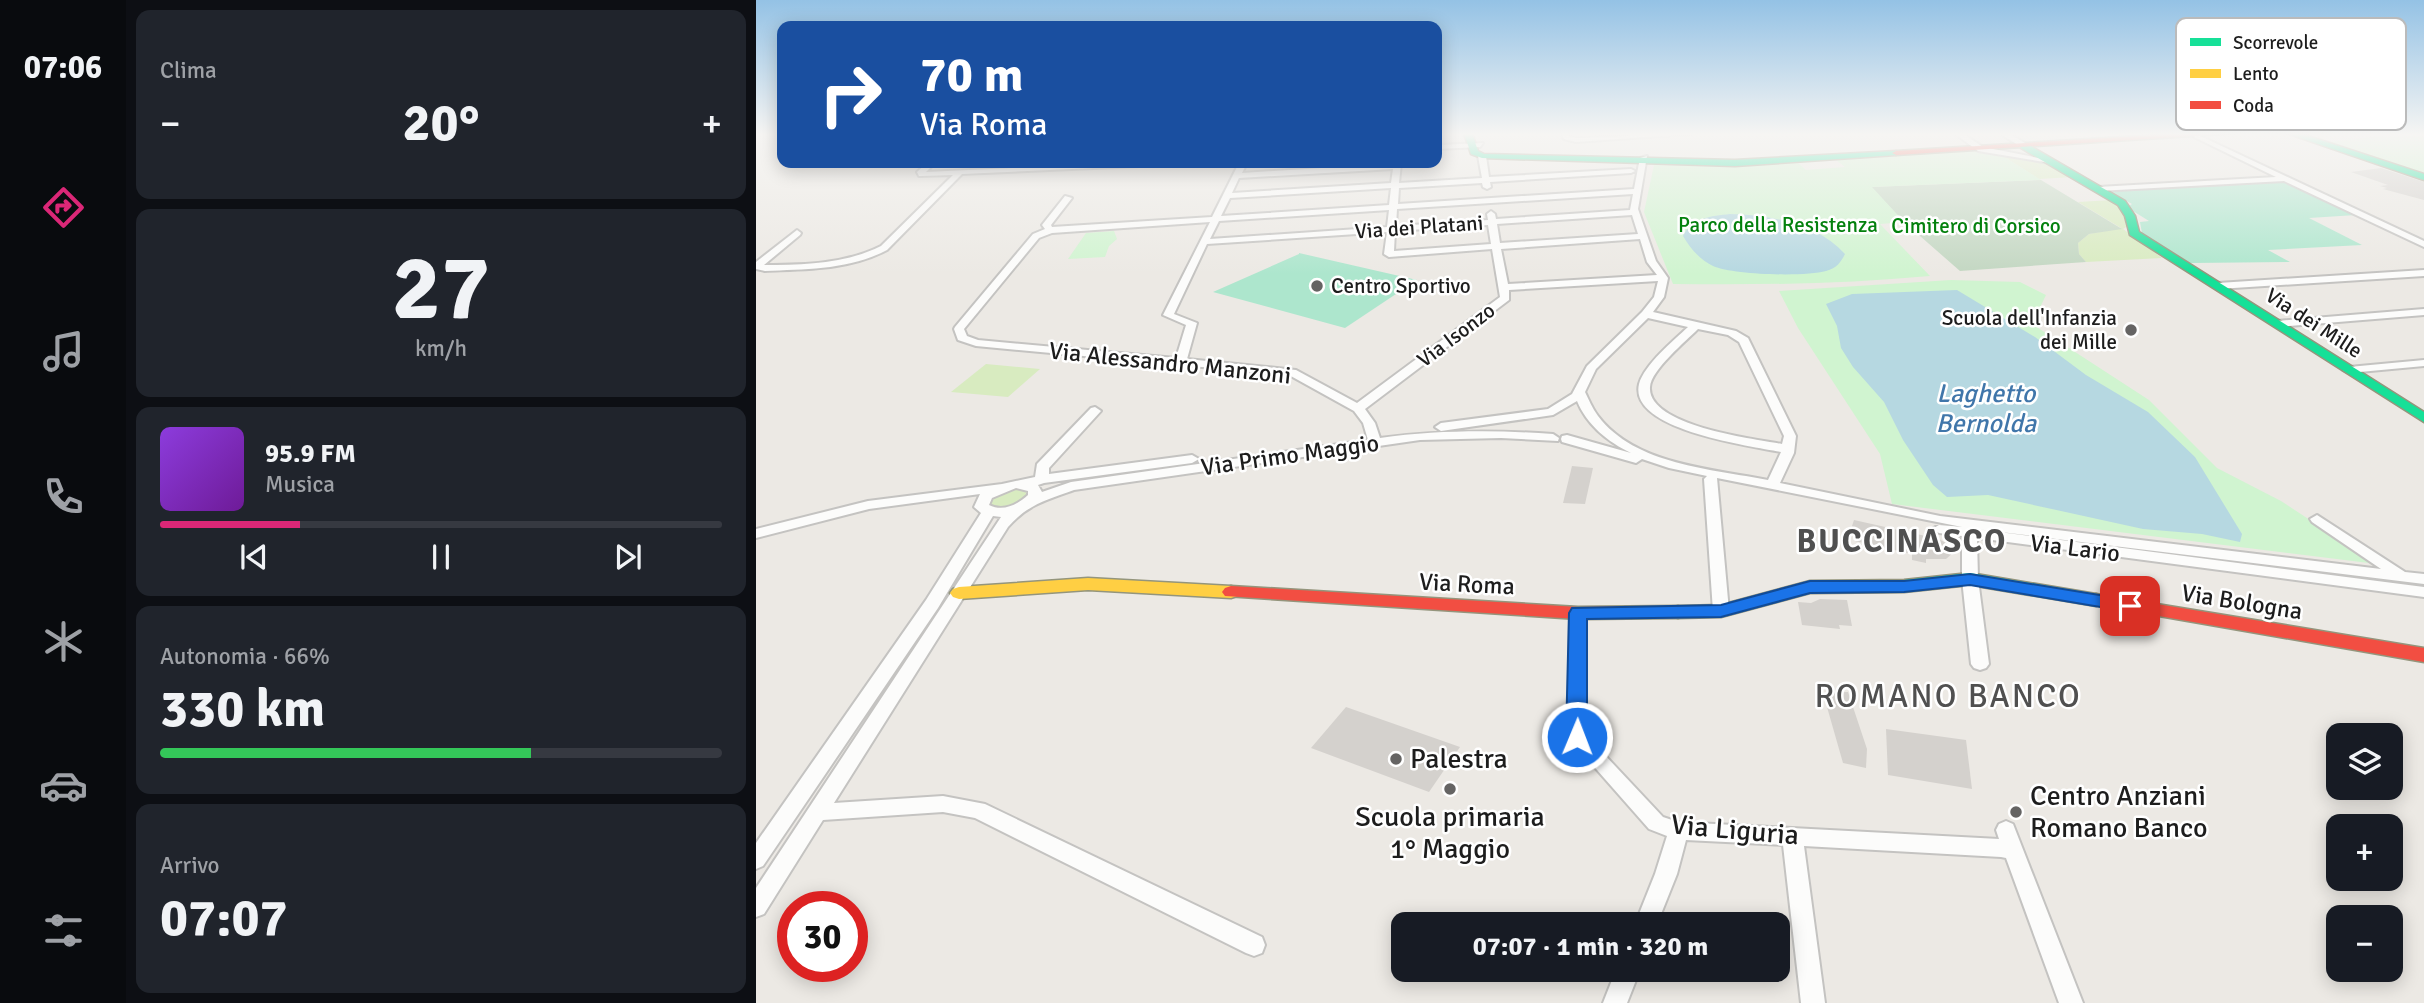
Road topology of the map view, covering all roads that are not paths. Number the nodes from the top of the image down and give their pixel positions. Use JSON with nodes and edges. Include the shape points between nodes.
{"nodes":[{"id":1,"x":952,"y":180,"type":"edge"},
{"id":2,"x":1235,"y":180,"type":"edge"},
{"id":3,"x":1396,"y":180,"type":"edge"},
{"id":4,"x":1486,"y":180,"type":"joint"},
{"id":5,"x":1638,"y":180,"type":"edge"},
{"id":6,"x":2082,"y":180,"type":"edge"},
{"id":7,"x":2254,"y":180,"type":"edge"},
{"id":8,"x":2289,"y":180,"type":"edge"},
{"id":9,"x":1395,"y":185,"type":"junction"},
{"id":10,"x":2098,"y":189,"type":"junction"},
{"id":11,"x":1637,"y":191,"type":"junction"},
{"id":12,"x":1227,"y":196,"type":"junction"},
{"id":13,"x":1068,"y":198,"type":"dead end"},
{"id":14,"x":1489,"y":200,"type":"junction"},
{"id":15,"x":1393,"y":207,"type":"junction"},
{"id":16,"x":1634,"y":212,"type":"junction"},
{"id":17,"x":1215,"y":218,"type":"junction"},
{"id":18,"x":1492,"y":222,"type":"junction"},
{"id":19,"x":1391,"y":229,"type":"junction"},
{"id":20,"x":1050,"y":230,"type":"junction"},
{"id":21,"x":797,"y":233,"type":"dead end"},
{"id":22,"x":1642,"y":236,"type":"junction"},
{"id":23,"x":1203,"y":242,"type":"junction"},
{"id":24,"x":2422,"y":243,"type":"edge"},
{"id":25,"x":1495,"y":247,"type":"junction"},
{"id":26,"x":2421,"y":275,"type":"edge"},
{"id":27,"x":1658,"y":279,"type":"junction"},
{"id":28,"x":2218,"y":286,"type":"junction"},
{"id":29,"x":1504,"y":287,"type":"junction"},
{"id":30,"x":2424,"y":312,"type":"edge"},
{"id":31,"x":1646,"y":314,"type":"junction"},
{"id":32,"x":1696,"y":324,"type":"junction"},
{"id":33,"x":2277,"y":324,"type":"junction"},
{"id":34,"x":1180,"y":362,"type":"junction"},
{"id":35,"x":2424,"y":363,"type":"edge"},
{"id":36,"x":2348,"y":370,"type":"junction"},
{"id":37,"x":1580,"y":393,"type":"junction"},
{"id":38,"x":1358,"y":408,"type":"junction"},
{"id":39,"x":1095,"y":411,"type":"dead end"},
{"id":40,"x":1550,"y":412,"type":"junction"},
{"id":41,"x":2424,"y":418,"type":"edge"},
{"id":42,"x":1593,"y":420,"type":"junction"},
{"id":43,"x":1560,"y":439,"type":"junction"},
{"id":44,"x":1375,"y":440,"type":"junction"},
{"id":45,"x":1788,"y":449,"type":"junction"},
{"id":46,"x":1042,"y":479,"type":"junction"},
{"id":47,"x":1711,"y":479,"type":"junction"},
{"id":48,"x":1027,"y":484,"type":"junction"},
{"id":49,"x":1772,"y":486,"type":"junction"},
{"id":50,"x":999,"y":487,"type":"junction"},
{"id":51,"x":944,"y":494,"type":"junction"},
{"id":52,"x":1024,"y":505,"type":"junction"},
{"id":53,"x":985,"y":506,"type":"junction"},
{"id":54,"x":2317,"y":519,"type":"dead end"},
{"id":55,"x":1969,"y":529,"type":"junction"},
{"id":56,"x":756,"y":534,"type":"edge"},
{"id":57,"x":2403,"y":577,"type":"junction"},
{"id":58,"x":1970,"y":579,"type":"junction"},
{"id":59,"x":2424,"y":579,"type":"edge"},
{"id":60,"x":2424,"y":592,"type":"edge"},
{"id":61,"x":959,"y":593,"type":"junction"},
{"id":62,"x":1721,"y":611,"type":"junction"},
{"id":63,"x":1578,"y":613,"type":"junction"},
{"id":64,"x":2424,"y":655,"type":"edge"},
{"id":65,"x":1980,"y":664,"type":"dead end"},
{"id":66,"x":819,"y":812,"type":"junction"},
{"id":67,"x":1678,"y":831,"type":"junction"},
{"id":68,"x":1792,"y":836,"type":"junction"},
{"id":69,"x":756,"y":860,"type":"edge"},
{"id":70,"x":756,"y":907,"type":"edge"},
{"id":71,"x":1651,"y":912,"type":"edge"},
{"id":72,"x":1254,"y":945,"type":"dead end"},
{"id":73,"x":1623,"y":982,"type":"edge"},
{"id":74,"x":1615,"y":1003,"type":"edge"},
{"id":75,"x":1813,"y":1003,"type":"edge"},
{"id":76,"x":2071,"y":1003,"type":"edge"}],
"edges":[{"from":1,"to":21,"type":"street","via":[[873,254],[839,264],[757,266]]},
{"from":2,"to":12,"type":"street"},
{"from":3,"to":9,"type":"street"},
{"from":4,"to":9,"type":"street"},
{"from":4,"to":14,"type":"street","name":"Via Isonzo"},
{"from":5,"to":11,"type":"street"},
{"from":6,"to":10,"type":"street","name":"Via dei Mille"},
{"from":7,"to":10,"type":"street"},
{"from":8,"to":24,"type":"street"},
{"from":9,"to":12,"type":"street"},
{"from":9,"to":15,"type":"street"},
{"from":10,"to":28,"type":"street","name":"Via dei Mille","via":[[2124,205],[2134,233]]},
{"from":11,"to":14,"type":"street"},
{"from":11,"to":16,"type":"street"},
{"from":12,"to":17,"type":"street"},
{"from":13,"to":20,"type":"street","via":[[1046,225]]},
{"from":14,"to":15,"type":"street"},
{"from":14,"to":18,"type":"street","name":"Via Isonzo"},
{"from":15,"to":17,"type":"street"},
{"from":15,"to":19,"type":"street"},
{"from":16,"to":18,"type":"street","name":"Via dei Platani"},
{"from":16,"to":22,"type":"street"},
{"from":17,"to":20,"type":"street"},
{"from":17,"to":23,"type":"street"},
{"from":18,"to":19,"type":"street","name":"Via dei Platani"},
{"from":18,"to":25,"type":"street","name":"Via Isonzo"},
{"from":19,"to":23,"type":"street","name":"Via dei Platani"},
{"from":19,"to":25,"type":"street","via":[[1389,254]]},
{"from":20,"to":34,"type":"street","name":"Via Alessandro Manzoni","via":[[1030,242],[959,329],[962,338],[975,343]]},
{"from":22,"to":25,"type":"street"},
{"from":22,"to":27,"type":"street"},
{"from":23,"to":34,"type":"street","via":[[1168,315],[1192,323]]},
{"from":25,"to":29,"type":"street","name":"Via Isonzo"},
{"from":26,"to":28,"type":"street"},
{"from":27,"to":29,"type":"street"},
{"from":27,"to":31,"type":"street","via":[[1659,295]]},
{"from":28,"to":33,"type":"street","name":"Via dei Mille"},
{"from":29,"to":38,"type":"street","name":"Via Isonzo","via":[[1505,298]]},
{"from":30,"to":33,"type":"street"},
{"from":31,"to":32,"type":"street"},
{"from":31,"to":37,"type":"street","via":[[1591,368]]},
{"from":32,"to":45,"type":"street","via":[[1744,340],[1786,425]]},
{"from":32,"to":45,"type":"street","via":[[1647,378],[1644,396],[1650,407],[1674,423]]},
{"from":33,"to":36,"type":"street","name":"Via dei Mille"},
{"from":34,"to":38,"type":"street","name":"Via Alessandro Manzoni","via":[[1292,372]]},
{"from":35,"to":36,"type":"street"},
{"from":36,"to":41,"type":"street","name":"Via dei Mille"},
{"from":37,"to":40,"type":"street"},
{"from":37,"to":42,"type":"street"},
{"from":38,"to":44,"type":"street"},
{"from":39,"to":46,"type":"street","via":[[1042,467]]},
{"from":40,"to":42,"type":"street","via":[[1572,409]]},
{"from":40,"to":43,"type":"street","via":[[1537,426]]},
{"from":40,"to":44,"type":"street","name":"Via Primo Maggio"},
{"from":42,"to":43,"type":"street","via":[[1591,432]]},
{"from":42,"to":49,"type":"street","name":"Via Lario","via":[[1650,457]]},
{"from":43,"to":44,"type":"street","name":"Via Primo Maggio","via":[[1454,434]]},
{"from":43,"to":47,"type":"street","name":"Via Lario"},
{"from":44,"to":46,"type":"street","name":"Via Primo Maggio"},
{"from":44,"to":52,"type":"street","name":"Via Primo Maggio","via":[[1071,486]]},
{"from":45,"to":49,"type":"street"},
{"from":46,"to":48,"type":"street","name":"Via Primo Maggio"},
{"from":47,"to":55,"type":"street","name":"Via Lario"},
{"from":47,"to":62,"type":"street"},
{"from":48,"to":50,"type":"street","name":"Via Primo Maggio"},
{"from":48,"to":52,"type":"street","via":[[1036,492]]},
{"from":49,"to":55,"type":"street","name":"Via Lario"},
{"from":50,"to":51,"type":"street","name":"Via Primo Maggio"},
{"from":50,"to":53,"type":"street"},
{"from":51,"to":53,"type":"street","name":"Via Primo Maggio"},
{"from":51,"to":56,"type":"street","via":[[868,505]]},
{"from":52,"to":53,"type":"street","name":"Via Primo Maggio"},
{"from":52,"to":61,"type":"street","via":[[1002,525]]},
{"from":53,"to":69,"type":"street","via":[[932,604]]},
{"from":54,"to":57,"type":"street"},
{"from":55,"to":57,"type":"street","name":"Via Lario"},
{"from":55,"to":58,"type":"street"},
{"from":55,"to":60,"type":"street","name":"Via Lario"},
{"from":57,"to":59,"type":"street","name":"Via Lario"},
{"from":58,"to":62,"type":"street","name":"Via Roma","via":[[1904,586],[1810,587]]},
{"from":58,"to":64,"type":"street","name":"Via Bologna"},
{"from":58,"to":65,"type":"street"},
{"from":61,"to":63,"type":"street","name":"Via Roma","via":[[1088,584]]},
{"from":61,"to":66,"type":"street"},
{"from":62,"to":63,"type":"street","name":"Via Roma"},
{"from":63,"to":67,"type":"street","name":"Via Liguria","via":[[1577,737],[1656,823]]},
{"from":66,"to":70,"type":"street"},
{"from":66,"to":72,"type":"street","via":[[943,804],[978,810]]},
{"from":67,"to":68,"type":"street","name":"Via Liguria"},
{"from":67,"to":71,"type":"street"},
{"from":68,"to":75,"type":"street"},
{"from":68,"to":76,"type":"street","name":"Via Liguria","via":[[2001,848],[2009,840]]},
{"from":73,"to":74,"type":"street"}]}
